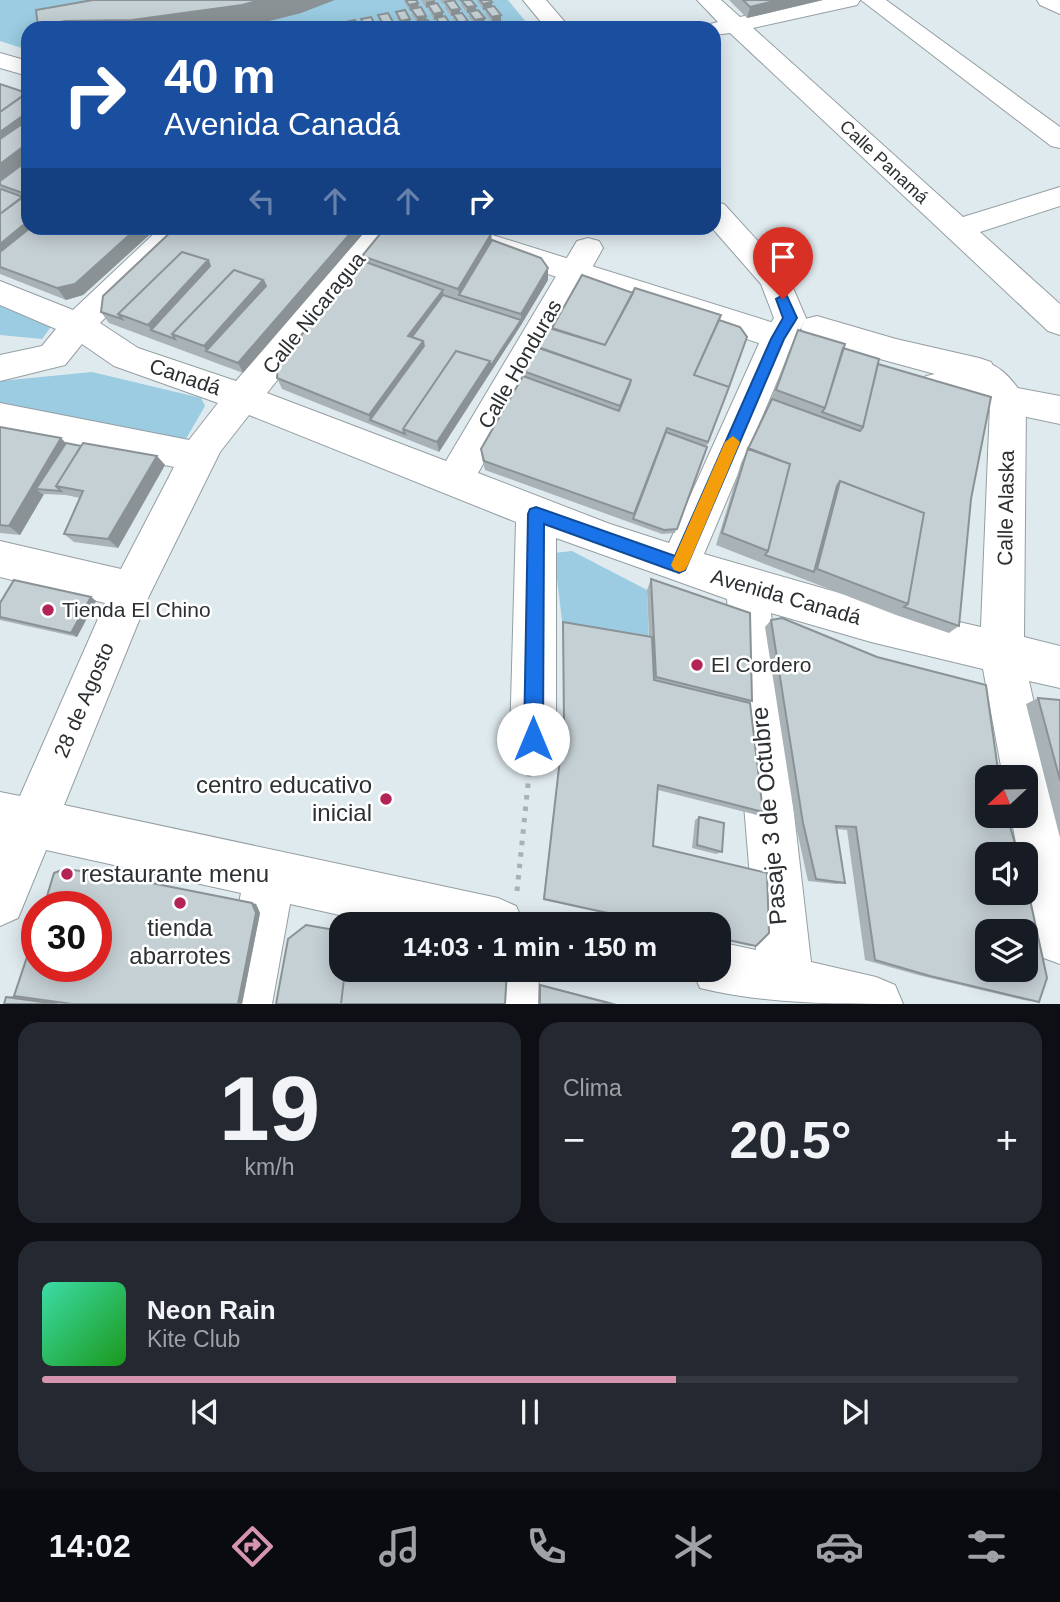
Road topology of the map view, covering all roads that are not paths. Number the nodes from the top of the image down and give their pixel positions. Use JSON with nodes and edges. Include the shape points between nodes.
{"nodes":[{"id":1,"x":534,"y":0,"type":"edge"},
{"id":2,"x":708,"y":0,"type":"edge"},
{"id":3,"x":849,"y":0,"type":"edge"},
{"id":4,"x":872,"y":0,"type":"edge"},
{"id":5,"x":1048,"y":0,"type":"edge"},
{"id":6,"x":1060,"y":7,"type":"edge"},
{"id":7,"x":552,"y":21,"type":"edge"},
{"id":8,"x":721,"y":21,"type":"edge"},
{"id":9,"x":725,"y":28,"type":"edge"},
{"id":10,"x":8,"y":70,"type":"edge"},
{"id":11,"x":21,"y":86,"type":"edge"},
{"id":12,"x":1060,"y":140,"type":"edge"},
{"id":13,"x":1060,"y":196,"type":"edge"},
{"id":14,"x":721,"y":219,"type":"edge"},
{"id":15,"x":957,"y":229,"type":"junction"},
{"id":16,"x":170,"y":235,"type":"edge"},
{"id":17,"x":378,"y":235,"type":"edge"},
{"id":18,"x":471,"y":235,"type":"edge"},
{"id":19,"x":536,"y":235,"type":"edge"},
{"id":20,"x":581,"y":259,"type":"junction"},
{"id":21,"x":0,"y":292,"type":"edge"},
{"id":22,"x":1060,"y":323,"type":"edge"},
{"id":23,"x":78,"y":324,"type":"junction"},
{"id":24,"x":784,"y":329,"type":"junction"},
{"id":25,"x":0,"y":351,"type":"edge"},
{"id":26,"x":53,"y":356,"type":"junction"},
{"id":27,"x":125,"y":357,"type":"junction"},
{"id":28,"x":0,"y":368,"type":"edge"},
{"id":29,"x":981,"y":372,"type":"junction"},
{"id":30,"x":1060,"y":385,"type":"edge"},
{"id":31,"x":244,"y":398,"type":"junction"},
{"id":32,"x":1008,"y":401,"type":"junction"},
{"id":33,"x":1060,"y":410,"type":"edge"},
{"id":34,"x":0,"y":418,"type":"edge"},
{"id":35,"x":198,"y":457,"type":"junction"},
{"id":36,"x":454,"y":481,"type":"junction"},
{"id":37,"x":536,"y":514,"type":"junction"},
{"id":38,"x":0,"y":559,"type":"edge"},
{"id":39,"x":679,"y":565,"type":"junction"},
{"id":40,"x":747,"y":587,"type":"junction"},
{"id":41,"x":131,"y":590,"type":"junction"},
{"id":42,"x":1003,"y":655,"type":"junction"},
{"id":43,"x":1060,"y":667,"type":"edge"},
{"id":44,"x":533,"y":739,"type":"road end"},
{"id":45,"x":15,"y":820,"type":"edge"},
{"id":46,"x":270,"y":875,"type":"junction"},
{"id":47,"x":0,"y":900,"type":"edge"},
{"id":48,"x":507,"y":911,"type":"edge"},
{"id":49,"x":1060,"y":938,"type":"edge"},
{"id":50,"x":731,"y":973,"type":"edge"},
{"id":51,"x":512,"y":982,"type":"edge"},
{"id":52,"x":786,"y":993,"type":"edge"},
{"id":53,"x":246,"y":1003,"type":"edge"},
{"id":54,"x":511,"y":1003,"type":"edge"},
{"id":55,"x":876,"y":1003,"type":"edge"}],
"edges":[{"from":1,"to":7,"type":"street"},
{"from":2,"to":8,"type":"street","name":"Calle Panamá"},
{"from":3,"to":9,"type":"street"},
{"from":4,"to":12,"type":"street"},
{"from":5,"to":6,"type":"street"},
{"from":9,"to":15,"type":"street","name":"Calle Panamá"},
{"from":10,"to":11,"type":"street"},
{"from":13,"to":15,"type":"street"},
{"from":14,"to":24,"type":"street","via":[[775,280]]},
{"from":15,"to":22,"type":"street","name":"Calle Panamá"},
{"from":16,"to":23,"type":"street"},
{"from":17,"to":31,"type":"street","name":"Calle Nicaragua"},
{"from":18,"to":20,"type":"street"},
{"from":19,"to":20,"type":"street"},
{"from":20,"to":24,"type":"street"},
{"from":20,"to":36,"type":"street","name":"Calle Honduras"},
{"from":21,"to":23,"type":"street"},
{"from":23,"to":26,"type":"street"},
{"from":23,"to":27,"type":"street"},
{"from":24,"to":29,"type":"street"},
{"from":24,"to":32,"type":"street","via":[[907,377]]},
{"from":24,"to":39,"type":"street"},
{"from":25,"to":26,"type":"street"},
{"from":26,"to":27,"type":"street"},
{"from":26,"to":28,"type":"street"},
{"from":27,"to":31,"type":"street","name":"Canadá"},
{"from":29,"to":30,"type":"street"},
{"from":29,"to":32,"type":"street"},
{"from":31,"to":35,"type":"street","name":"28 de Agosto"},
{"from":31,"to":36,"type":"street","name":"Avenida Canadá"},
{"from":32,"to":33,"type":"street"},
{"from":32,"to":42,"type":"street","name":"Calle Alaska"},
{"from":34,"to":35,"type":"street"},
{"from":35,"to":41,"type":"street","name":"28 de Agosto"},
{"from":36,"to":37,"type":"street","name":"Avenida Canadá"},
{"from":37,"to":39,"type":"street","name":"Avenida Canadá"},
{"from":37,"to":44,"type":"street"},
{"from":38,"to":41,"type":"street"},
{"from":39,"to":40,"type":"street","name":"Avenida Canadá"},
{"from":40,"to":42,"type":"street","name":"Avenida Canadá"},
{"from":40,"to":52,"type":"street","name":"Pasaje 3 de Octubre"},
{"from":41,"to":45,"type":"street","name":"28 de Agosto"},
{"from":42,"to":43,"type":"street","name":"Avenida Canadá"},
{"from":42,"to":49,"type":"street","name":"Calle Alaska"},
{"from":45,"to":46,"type":"street"},
{"from":45,"to":47,"type":"street","name":"28 de Agosto"},
{"from":46,"to":48,"type":"street"},
{"from":46,"to":53,"type":"street"},
{"from":50,"to":52,"type":"street"},
{"from":51,"to":54,"type":"street"},
{"from":52,"to":55,"type":"street"}]}
